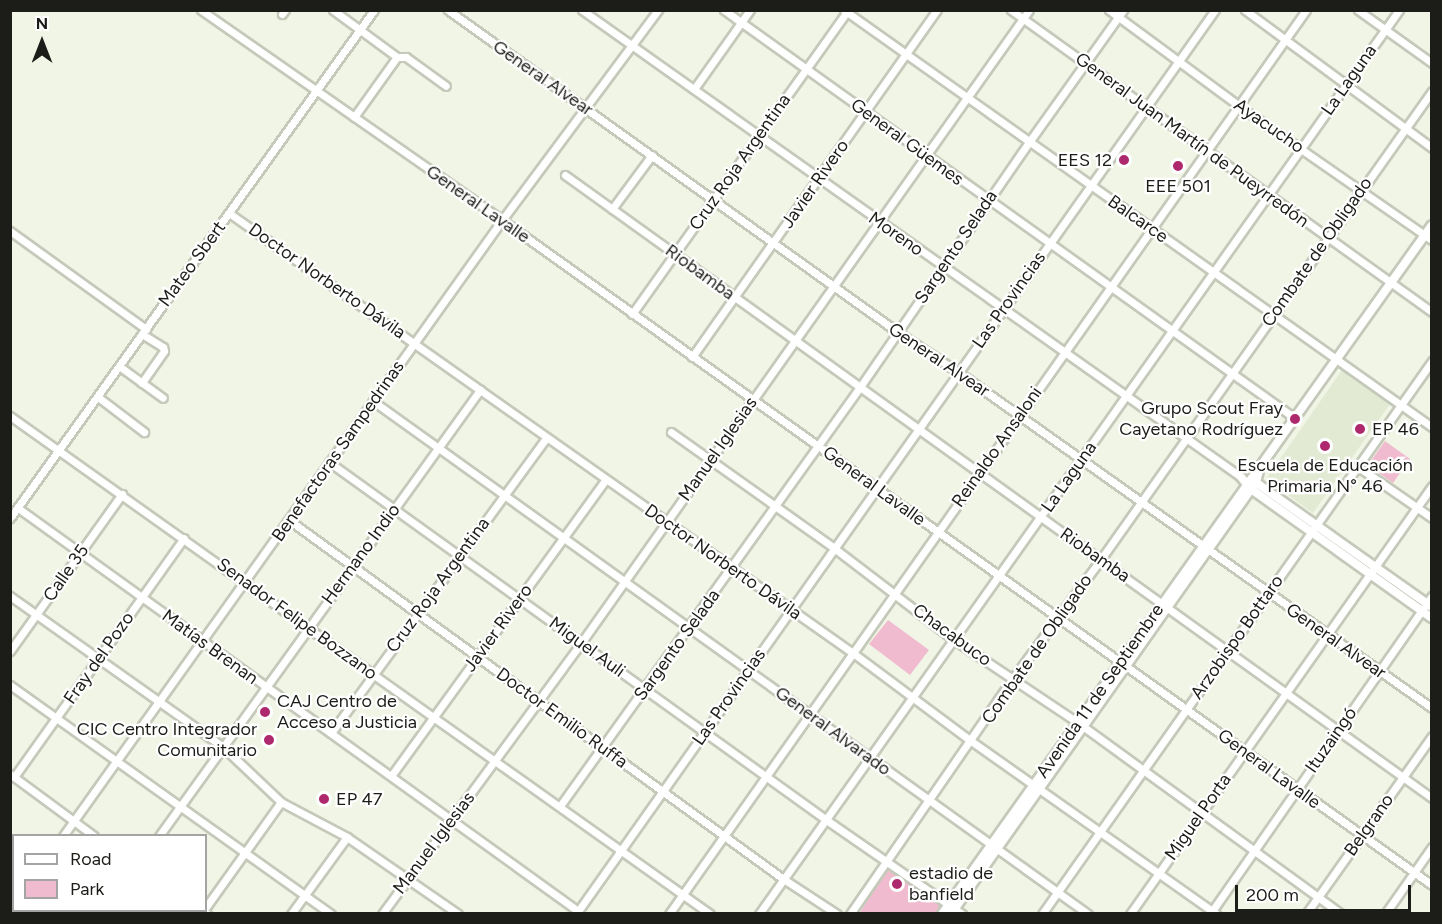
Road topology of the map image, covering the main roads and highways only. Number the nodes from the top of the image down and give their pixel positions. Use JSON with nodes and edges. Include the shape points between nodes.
{"nodes":[{"id":1,"x":1431,"y":225,"type":"edge"},
{"id":2,"x":1428,"y":237,"type":"edge"},
{"id":3,"x":1249,"y":482,"type":"junction"},
{"id":4,"x":1428,"y":604,"type":"edge"},
{"id":5,"x":1431,"y":618,"type":"edge"},
{"id":6,"x":954,"y":910,"type":"edge"},
{"id":7,"x":942,"y":914,"type":"edge"}],
"edges":[{"from":1,"to":2,"type":"main road","name":"Avenida 11 de Septiembre"},
{"from":2,"to":3,"type":"main road","name":"Avenida 11 de Septiembre","via":[[1391,282]]},
{"from":3,"to":4,"type":"main road","via":[[1372,570]]},
{"from":3,"to":6,"type":"main road","name":"Avenida 11 de Septiembre"},
{"from":4,"to":5,"type":"main road"},
{"from":6,"to":7,"type":"main road","name":"Avenida 11 de Septiembre"}]}
